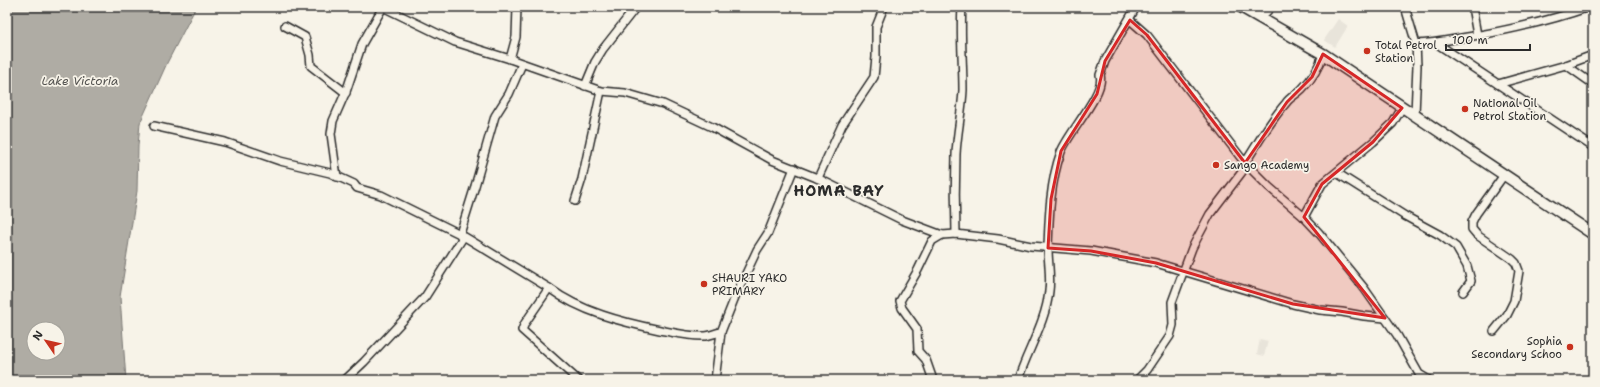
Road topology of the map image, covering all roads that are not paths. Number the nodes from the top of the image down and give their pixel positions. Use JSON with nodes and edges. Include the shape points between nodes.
{"nodes":[{"id":1,"x":383,"y":7,"type":"edge"},
{"id":2,"x":517,"y":7,"type":"edge"},
{"id":3,"x":636,"y":7,"type":"edge"},
{"id":4,"x":884,"y":7,"type":"edge"},
{"id":5,"x":962,"y":7,"type":"edge"},
{"id":6,"x":1136,"y":7,"type":"edge"},
{"id":7,"x":1241,"y":7,"type":"edge"},
{"id":8,"x":1271,"y":7,"type":"edge"},
{"id":9,"x":1406,"y":7,"type":"edge"},
{"id":10,"x":1472,"y":7,"type":"edge"},
{"id":11,"x":1589,"y":7,"type":"edge"},
{"id":12,"x":1261,"y":18,"type":"junction"},
{"id":13,"x":1130,"y":20,"type":"junction"},
{"id":14,"x":285,"y":26,"type":"dead end"},
{"id":15,"x":1477,"y":35,"type":"junction"},
{"id":16,"x":1436,"y":43,"type":"junction"},
{"id":17,"x":1416,"y":44,"type":"junction"},
{"id":18,"x":1323,"y":54,"type":"junction"},
{"id":19,"x":1593,"y":55,"type":"edge"},
{"id":20,"x":510,"y":59,"type":"junction"},
{"id":21,"x":522,"y":64,"type":"junction"},
{"id":22,"x":1566,"y":65,"type":"junction"},
{"id":23,"x":1498,"y":84,"type":"junction"},
{"id":24,"x":1593,"y":84,"type":"edge"},
{"id":25,"x":585,"y":86,"type":"junction"},
{"id":26,"x":601,"y":91,"type":"junction"},
{"id":27,"x":346,"y":93,"type":"junction"},
{"id":28,"x":1402,"y":108,"type":"junction"},
{"id":29,"x":1415,"y":114,"type":"junction"},
{"id":30,"x":154,"y":126,"type":"dead end"},
{"id":31,"x":1593,"y":147,"type":"edge"},
{"id":32,"x":1246,"y":163,"type":"junction"},
{"id":33,"x":794,"y":168,"type":"junction"},
{"id":34,"x":1337,"y":173,"type":"junction"},
{"id":35,"x":1504,"y":175,"type":"junction"},
{"id":36,"x":336,"y":177,"type":"junction"},
{"id":37,"x":817,"y":178,"type":"junction"},
{"id":38,"x":575,"y":201,"type":"dead end"},
{"id":39,"x":1304,"y":217,"type":"junction"},
{"id":40,"x":460,"y":234,"type":"junction"},
{"id":41,"x":942,"y":234,"type":"junction"},
{"id":42,"x":956,"y":234,"type":"junction"},
{"id":43,"x":1593,"y":234,"type":"edge"},
{"id":44,"x":1048,"y":248,"type":"junction"},
{"id":45,"x":1184,"y":270,"type":"junction"},
{"id":46,"x":549,"y":288,"type":"junction"},
{"id":47,"x":1463,"y":292,"type":"dead end"},
{"id":48,"x":1385,"y":318,"type":"junction"},
{"id":49,"x":1494,"y":331,"type":"dead end"},
{"id":50,"x":721,"y":332,"type":"junction"},
{"id":51,"x":345,"y":380,"type":"edge"},
{"id":52,"x":578,"y":380,"type":"edge"},
{"id":53,"x":715,"y":380,"type":"edge"},
{"id":54,"x":933,"y":380,"type":"edge"},
{"id":55,"x":1018,"y":380,"type":"edge"},
{"id":56,"x":1137,"y":380,"type":"edge"},
{"id":57,"x":1429,"y":380,"type":"edge"}],
"edges":[{"from":1,"to":20,"type":"street","via":[[455,42]]},
{"from":1,"to":27,"type":"street","via":[[362,44]]},
{"from":2,"to":20,"type":"street","via":[[516,37]]},
{"from":3,"to":25,"type":"street","via":[[603,49]]},
{"from":4,"to":37,"type":"street","via":[[876,27],[874,78],[842,125]]},
{"from":5,"to":42,"type":"street","via":[[960,34],[963,91],[956,153]]},
{"from":6,"to":13,"type":"street"},
{"from":7,"to":12,"type":"highway"},
{"from":8,"to":12,"type":"street"},
{"from":9,"to":17,"type":"street"},
{"from":10,"to":15,"type":"street"},
{"from":11,"to":15,"type":"street","via":[[1527,26]]},
{"from":12,"to":18,"type":"highway"},
{"from":13,"to":32,"type":"street","via":[[1147,35]]},
{"from":13,"to":44,"type":"street","via":[[1105,61],[1097,94],[1061,151],[1051,199]]},
{"from":14,"to":27,"type":"street","via":[[305,37],[311,66]]},
{"from":15,"to":16,"type":"street"},
{"from":16,"to":17,"type":"street"},
{"from":16,"to":23,"type":"street"},
{"from":17,"to":29,"type":"street"},
{"from":18,"to":28,"type":"highway"},
{"from":18,"to":32,"type":"street","via":[[1320,66],[1303,88],[1284,105]]},
{"from":19,"to":22,"type":"street"},
{"from":20,"to":21,"type":"street"},
{"from":21,"to":25,"type":"street"},
{"from":21,"to":40,"type":"street","via":[[509,94],[495,116]]},
{"from":22,"to":23,"type":"street"},
{"from":22,"to":24,"type":"street"},
{"from":23,"to":31,"type":"street"},
{"from":25,"to":26,"type":"street"},
{"from":26,"to":33,"type":"street","via":[[625,93],[663,104],[772,160]]},
{"from":26,"to":38,"type":"street"},
{"from":27,"to":36,"type":"street","via":[[331,134]]},
{"from":28,"to":29,"type":"highway"},
{"from":28,"to":34,"type":"street","via":[[1393,122],[1373,142]]},
{"from":29,"to":35,"type":"highway"},
{"from":30,"to":36,"type":"street","via":[[225,142],[280,161],[330,173]]},
{"from":32,"to":39,"type":"street"},
{"from":32,"to":45,"type":"street","via":[[1210,214],[1192,248]]},
{"from":33,"to":37,"type":"street"},
{"from":33,"to":50,"type":"street","via":[[768,233],[757,250]]},
{"from":34,"to":39,"type":"street","via":[[1322,184]]},
{"from":34,"to":47,"type":"street","via":[[1456,247],[1467,266],[1471,281]]},
{"from":35,"to":43,"type":"highway"},
{"from":35,"to":49,"type":"street","via":[[1472,222],[1472,229],[1476,235],[1512,259],[1519,271],[1512,308]]},
{"from":36,"to":40,"type":"street","via":[[354,184],[357,188],[381,195]]},
{"from":37,"to":41,"type":"street","via":[[902,220]]},
{"from":39,"to":48,"type":"street","via":[[1359,282]]},
{"from":40,"to":46,"type":"street"},
{"from":40,"to":51,"type":"street","via":[[462,239],[425,297]]},
{"from":41,"to":42,"type":"street"},
{"from":41,"to":54,"type":"street","via":[[932,240],[900,301],[917,330],[918,351],[926,360]]},
{"from":42,"to":44,"type":"street"},
{"from":44,"to":45,"type":"street","via":[[1106,254]]},
{"from":44,"to":55,"type":"street","via":[[1050,278],[1046,310]]},
{"from":45,"to":48,"type":"street","via":[[1293,304]]},
{"from":45,"to":56,"type":"street","via":[[1172,302],[1173,325],[1170,336]]},
{"from":46,"to":50,"type":"street","via":[[586,310],[628,324],[676,334],[706,336]]},
{"from":46,"to":52,"type":"street","via":[[522,330]]},
{"from":48,"to":57,"type":"street","via":[[1419,374]]},
{"from":50,"to":53,"type":"street"}]}
